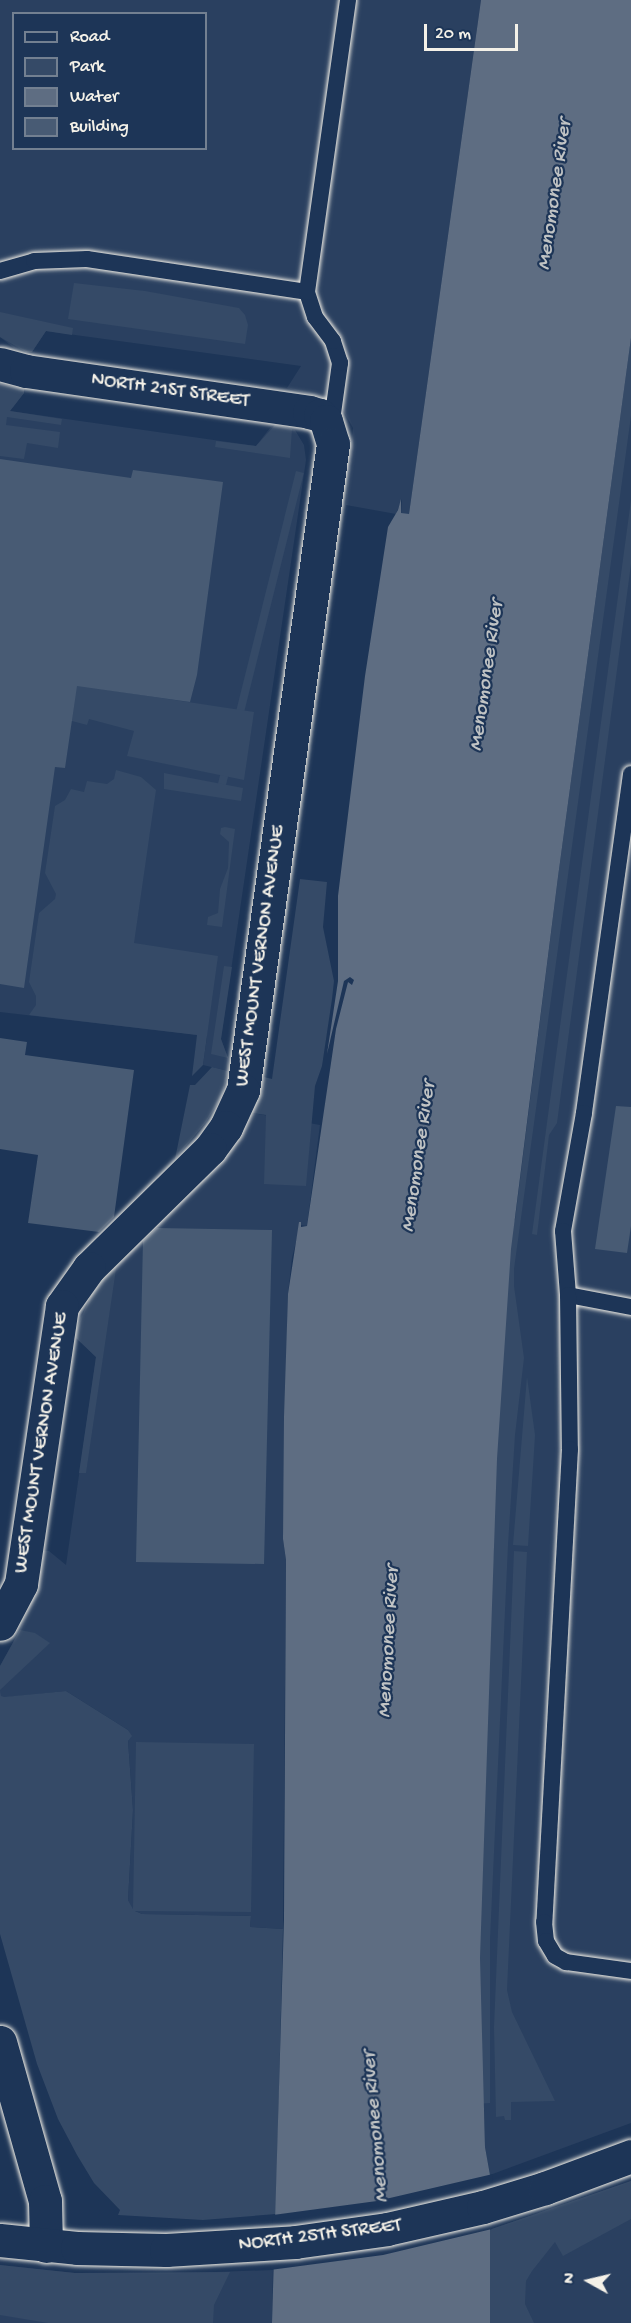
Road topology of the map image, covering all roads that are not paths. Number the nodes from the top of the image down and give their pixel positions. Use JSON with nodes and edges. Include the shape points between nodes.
{"nodes":[{"id":1,"x":348,"y":0,"type":"edge"},
{"id":2,"x":0,"y":271,"type":"edge"},
{"id":3,"x":307,"y":292,"type":"junction"},
{"id":4,"x":0,"y":364,"type":"edge"},
{"id":5,"x":331,"y":432,"type":"junction"},
{"id":6,"x":631,"y":774,"type":"edge"},
{"id":7,"x":568,"y":1295,"type":"junction"},
{"id":8,"x":631,"y":1307,"type":"edge"},
{"id":9,"x":4,"y":1608,"type":"edge"},
{"id":10,"x":631,"y":1971,"type":"edge"},
{"id":11,"x":0,"y":2042,"type":"edge"},
{"id":12,"x":631,"y":2156,"type":"edge"},
{"id":13,"x":0,"y":2240,"type":"edge"},
{"id":14,"x":46,"y":2246,"type":"junction"}],
"edges":[{"from":1,"to":3,"type":"lane"},
{"from":2,"to":3,"type":"lane","via":[[34,261],[87,259]]},
{"from":3,"to":5,"type":"lane","via":[[315,317],[333,340],[340,363]]},
{"from":4,"to":5,"type":"street","name":"NORTH 21ST STREET","via":[[301,410],[320,415]]},
{"from":5,"to":9,"type":"street","name":"WEST MOUNT VERNON AVENUE","via":[[330,468],[243,1090],[226,1127],[210,1149],[89,1268],[62,1306],[21,1584]]},
{"from":6,"to":7,"type":"lane","via":[[584,1113],[563,1231]]},
{"from":7,"to":8,"type":"lane"},
{"from":7,"to":10,"type":"lane","via":[[570,1449],[544,1922],[546,1941],[555,1956],[566,1962]]},
{"from":11,"to":14,"type":"street","via":[[45,2201]]},
{"from":12,"to":14,"type":"street","name":"NORTH 25TH STREET","via":[[483,2207],[387,2229],[203,2250]]},
{"from":13,"to":14,"type":"street","name":"NORTH 25TH STREET"}]}
